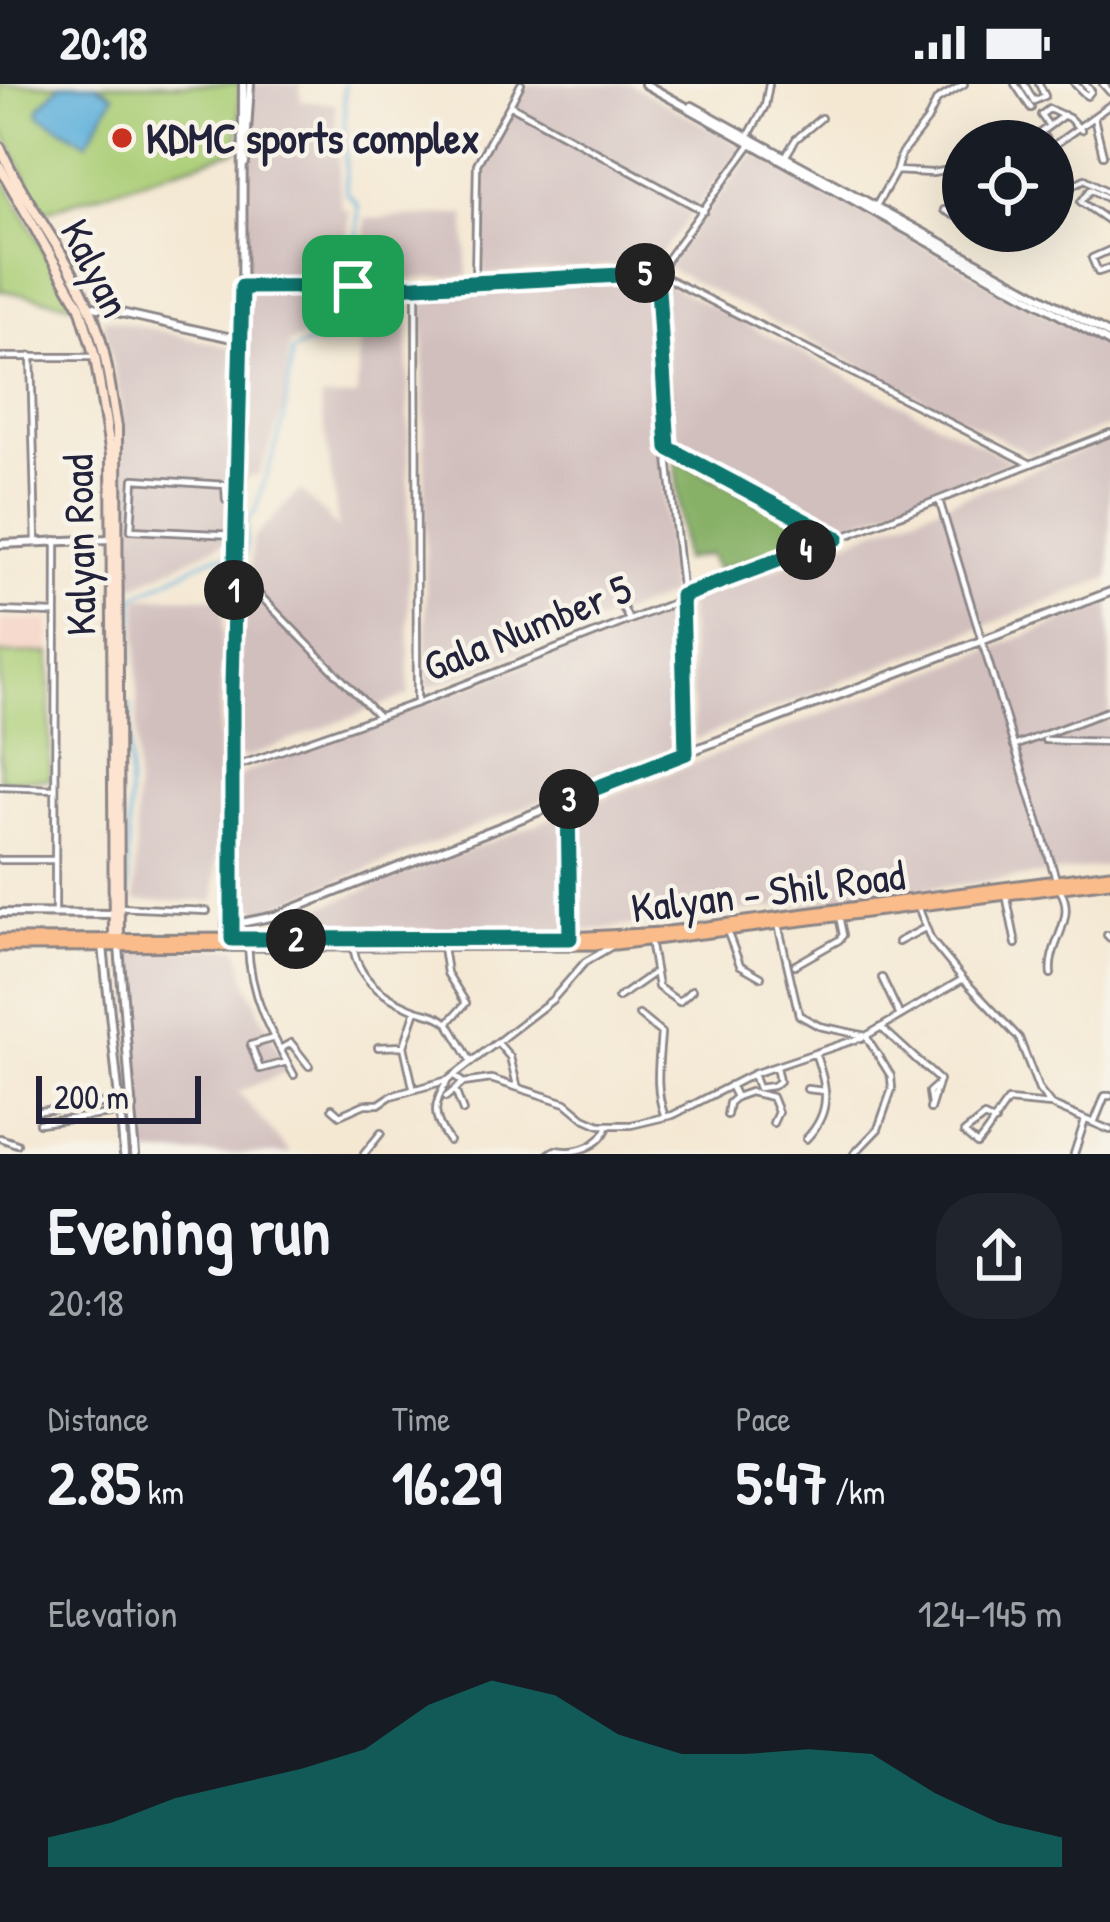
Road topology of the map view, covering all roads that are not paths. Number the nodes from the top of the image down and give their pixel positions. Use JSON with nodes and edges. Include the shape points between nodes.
{"nodes":[{"id":1,"x":246,"y":84,"type":"edge"},
{"id":2,"x":521,"y":84,"type":"edge"},
{"id":3,"x":648,"y":84,"type":"edge"},
{"id":4,"x":769,"y":84,"type":"edge"},
{"id":5,"x":964,"y":84,"type":"edge"},
{"id":6,"x":1020,"y":84,"type":"edge"},
{"id":7,"x":1039,"y":84,"type":"edge"},
{"id":8,"x":1075,"y":84,"type":"edge"},
{"id":9,"x":1085,"y":84,"type":"edge"},
{"id":10,"x":1103,"y":84,"type":"edge"},
{"id":11,"x":1110,"y":92,"type":"edge"},
{"id":12,"x":510,"y":105,"type":"junction"},
{"id":13,"x":1109,"y":107,"type":"edge"},
{"id":14,"x":1030,"y":108,"type":"dead end"},
{"id":15,"x":1064,"y":116,"type":"junction"},
{"id":16,"x":711,"y":118,"type":"junction"},
{"id":17,"x":821,"y":118,"type":"dead end"},
{"id":18,"x":1094,"y":118,"type":"junction"},
{"id":19,"x":1044,"y":120,"type":"edge"},
{"id":20,"x":1058,"y":120,"type":"edge"},
{"id":21,"x":1081,"y":130,"type":"junction"},
{"id":22,"x":1074,"y":133,"type":"edge"},
{"id":23,"x":750,"y":139,"type":"junction"},
{"id":24,"x":0,"y":147,"type":"edge"},
{"id":25,"x":1103,"y":155,"type":"dead end"},
{"id":26,"x":784,"y":158,"type":"junction"},
{"id":27,"x":0,"y":167,"type":"edge"},
{"id":28,"x":896,"y":171,"type":"junction"},
{"id":29,"x":942,"y":171,"type":"edge"},
{"id":30,"x":1074,"y":185,"type":"edge"},
{"id":31,"x":1074,"y":187,"type":"edge"},
{"id":32,"x":1085,"y":195,"type":"junction"},
{"id":33,"x":1110,"y":196,"type":"edge"},
{"id":34,"x":875,"y":208,"type":"junction"},
{"id":35,"x":704,"y":211,"type":"junction"},
{"id":36,"x":1110,"y":223,"type":"edge"},
{"id":37,"x":1110,"y":250,"type":"edge"},
{"id":38,"x":1110,"y":268,"type":"edge"},
{"id":39,"x":657,"y":273,"type":"junction"},
{"id":40,"x":475,"y":280,"type":"junction"},
{"id":41,"x":416,"y":286,"type":"junction"},
{"id":42,"x":242,"y":287,"type":"junction"},
{"id":43,"x":85,"y":307,"type":"junction"},
{"id":44,"x":1110,"y":339,"type":"edge"},
{"id":45,"x":242,"y":341,"type":"junction"},
{"id":46,"x":99,"y":354,"type":"junction"},
{"id":47,"x":0,"y":356,"type":"edge"},
{"id":48,"x":31,"y":356,"type":"junction"},
{"id":49,"x":1110,"y":433,"type":"edge"},
{"id":50,"x":668,"y":448,"type":"junction"},
{"id":51,"x":1029,"y":463,"type":"junction"},
{"id":52,"x":238,"y":500,"type":"junction"},
{"id":53,"x":939,"y":500,"type":"junction"},
{"id":54,"x":236,"y":535,"type":"junction"},
{"id":55,"x":115,"y":538,"type":"junction"},
{"id":56,"x":837,"y":538,"type":"junction"},
{"id":57,"x":56,"y":540,"type":"junction"},
{"id":58,"x":35,"y":541,"type":"junction"},
{"id":59,"x":0,"y":544,"type":"edge"},
{"id":60,"x":235,"y":570,"type":"junction"},
{"id":61,"x":610,"y":580,"type":"dead end"},
{"id":62,"x":1110,"y":592,"type":"edge"},
{"id":63,"x":682,"y":596,"type":"junction"},
{"id":64,"x":0,"y":611,"type":"edge"},
{"id":65,"x":56,"y":613,"type":"junction"},
{"id":66,"x":628,"y":618,"type":"junction"},
{"id":67,"x":981,"y":641,"type":"junction"},
{"id":68,"x":417,"y":703,"type":"junction"},
{"id":69,"x":1110,"y":710,"type":"edge"},
{"id":70,"x":379,"y":717,"type":"junction"},
{"id":71,"x":1039,"y":739,"type":"junction"},
{"id":72,"x":1110,"y":742,"type":"edge"},
{"id":73,"x":1014,"y":746,"type":"junction"},
{"id":74,"x":686,"y":753,"type":"junction"},
{"id":75,"x":234,"y":767,"type":"junction"},
{"id":76,"x":0,"y":787,"type":"edge"},
{"id":77,"x":55,"y":789,"type":"junction"},
{"id":78,"x":568,"y":799,"type":"junction"},
{"id":79,"x":0,"y":860,"type":"edge"},
{"id":80,"x":55,"y":860,"type":"junction"},
{"id":81,"x":1110,"y":877,"type":"edge"},
{"id":82,"x":1057,"y":883,"type":"junction"},
{"id":83,"x":1006,"y":894,"type":"junction"},
{"id":84,"x":918,"y":902,"type":"junction"},
{"id":85,"x":116,"y":911,"type":"junction"},
{"id":86,"x":207,"y":911,"type":"dead end"},
{"id":87,"x":0,"y":913,"type":"edge"},
{"id":88,"x":55,"y":913,"type":"junction"},
{"id":89,"x":839,"y":916,"type":"junction"},
{"id":90,"x":778,"y":924,"type":"junction"},
{"id":91,"x":230,"y":925,"type":"junction"},
{"id":92,"x":925,"y":928,"type":"junction"},
{"id":93,"x":727,"y":931,"type":"junction"},
{"id":94,"x":570,"y":938,"type":"junction"},
{"id":95,"x":615,"y":939,"type":"junction"},
{"id":96,"x":650,"y":940,"type":"junction"},
{"id":97,"x":411,"y":941,"type":"junction"},
{"id":98,"x":114,"y":942,"type":"junction"},
{"id":99,"x":898,"y":942,"type":"dead end"},
{"id":100,"x":0,"y":943,"type":"edge"},
{"id":101,"x":229,"y":943,"type":"junction"},
{"id":102,"x":1016,"y":944,"type":"dead end"},
{"id":103,"x":248,"y":945,"type":"junction"},
{"id":104,"x":353,"y":945,"type":"junction"},
{"id":105,"x":443,"y":945,"type":"junction"},
{"id":106,"x":118,"y":959,"type":"junction"},
{"id":107,"x":106,"y":961,"type":"junction"},
{"id":108,"x":795,"y":965,"type":"dead end"},
{"id":109,"x":655,"y":972,"type":"junction"},
{"id":110,"x":1051,"y":974,"type":"dead end"},
{"id":111,"x":761,"y":977,"type":"dead end"},
{"id":112,"x":882,"y":978,"type":"dead end"},
{"id":113,"x":963,"y":979,"type":"junction"},
{"id":114,"x":692,"y":990,"type":"dead end"},
{"id":115,"x":618,"y":998,"type":"dead end"},
{"id":116,"x":416,"y":1010,"type":"junction"},
{"id":117,"x":640,"y":1015,"type":"dead end"},
{"id":118,"x":901,"y":1017,"type":"junction"},
{"id":119,"x":124,"y":1020,"type":"junction"},
{"id":120,"x":111,"y":1021,"type":"junction"},
{"id":121,"x":448,"y":1023,"type":"junction"},
{"id":122,"x":882,"y":1028,"type":"junction"},
{"id":123,"x":866,"y":1036,"type":"junction"},
{"id":124,"x":274,"y":1038,"type":"junction"},
{"id":125,"x":497,"y":1043,"type":"junction"},
{"id":126,"x":404,"y":1046,"type":"junction"},
{"id":127,"x":378,"y":1047,"type":"dead end"},
{"id":128,"x":280,"y":1049,"type":"junction"},
{"id":129,"x":815,"y":1053,"type":"junction"},
{"id":130,"x":470,"y":1060,"type":"junction"},
{"id":131,"x":287,"y":1062,"type":"junction"},
{"id":132,"x":309,"y":1066,"type":"dead end"},
{"id":133,"x":776,"y":1067,"type":"junction"},
{"id":134,"x":753,"y":1074,"type":"junction"},
{"id":135,"x":294,"y":1075,"type":"dead end"},
{"id":136,"x":451,"y":1077,"type":"junction"},
{"id":137,"x":463,"y":1083,"type":"junction"},
{"id":138,"x":730,"y":1085,"type":"junction"},
{"id":139,"x":517,"y":1088,"type":"junction"},
{"id":140,"x":414,"y":1089,"type":"junction"},
{"id":141,"x":807,"y":1089,"type":"dead end"},
{"id":142,"x":455,"y":1090,"type":"junction"},
{"id":143,"x":826,"y":1091,"type":"junction"},
{"id":144,"x":1110,"y":1096,"type":"edge"},
{"id":145,"x":446,"y":1097,"type":"dead end"},
{"id":146,"x":736,"y":1097,"type":"junction"},
{"id":147,"x":118,"y":1101,"type":"junction"},
{"id":148,"x":131,"y":1101,"type":"junction"},
{"id":149,"x":1051,"y":1105,"type":"junction"},
{"id":150,"x":931,"y":1107,"type":"dead end"},
{"id":151,"x":332,"y":1108,"type":"dead end"},
{"id":152,"x":40,"y":1111,"type":"dead end"},
{"id":153,"x":463,"y":1111,"type":"dead end"},
{"id":154,"x":131,"y":1112,"type":"junction"},
{"id":155,"x":119,"y":1113,"type":"junction"},
{"id":156,"x":727,"y":1115,"type":"dead end"},
{"id":157,"x":665,"y":1117,"type":"junction"},
{"id":158,"x":1085,"y":1120,"type":"junction"},
{"id":159,"x":993,"y":1121,"type":"junction"},
{"id":160,"x":772,"y":1123,"type":"dead end"},
{"id":161,"x":1094,"y":1123,"type":"junction"},
{"id":162,"x":39,"y":1124,"type":"dead end"},
{"id":163,"x":608,"y":1126,"type":"junction"},
{"id":164,"x":985,"y":1129,"type":"dead end"},
{"id":165,"x":1110,"y":1130,"type":"edge"},
{"id":166,"x":381,"y":1133,"type":"dead end"},
{"id":167,"x":0,"y":1138,"type":"edge"},
{"id":168,"x":806,"y":1138,"type":"dead end"},
{"id":169,"x":449,"y":1141,"type":"dead end"},
{"id":170,"x":17,"y":1144,"type":"dead end"},
{"id":171,"x":557,"y":1152,"type":"edge"},
{"id":172,"x":124,"y":1154,"type":"edge"},
{"id":173,"x":135,"y":1154,"type":"edge"},
{"id":174,"x":364,"y":1154,"type":"edge"},
{"id":175,"x":854,"y":1154,"type":"edge"},
{"id":176,"x":1074,"y":1154,"type":"edge"}],
"edges":[{"from":1,"to":42,"type":"street"},
{"from":2,"to":12,"type":"street"},
{"from":3,"to":16,"type":"street"},
{"from":3,"to":16,"type":"street"},
{"from":4,"to":23,"type":"street"},
{"from":5,"to":28,"type":"street","via":[[937,100]]},
{"from":6,"to":7,"type":"street","via":[[1034,101],[1045,95]]},
{"from":6,"to":14,"type":"street"},
{"from":8,"to":9,"type":"street","via":[[1087,96]]},
{"from":10,"to":11,"type":"street"},
{"from":12,"to":35,"type":"street"},
{"from":12,"to":40,"type":"street","via":[[477,164]]},
{"from":13,"to":18,"type":"street"},
{"from":15,"to":19,"type":"street","via":[[1047,110]]},
{"from":15,"to":20,"type":"street"},
{"from":15,"to":21,"type":"street"},
{"from":16,"to":23,"type":"street"},
{"from":17,"to":26,"type":"street"},
{"from":18,"to":21,"type":"street"},
{"from":18,"to":25,"type":"street"},
{"from":21,"to":22,"type":"street"},
{"from":23,"to":26,"type":"street"},
{"from":23,"to":35,"type":"street"},
{"from":24,"to":43,"type":"main road","name":"Kalyan"},
{"from":26,"to":34,"type":"street"},
{"from":27,"to":43,"type":"main road","name":"Kalyan Road"},
{"from":28,"to":29,"type":"street"},
{"from":28,"to":34,"type":"street"},
{"from":30,"to":33,"type":"street","via":[[1085,179]]},
{"from":31,"to":32,"type":"street"},
{"from":32,"to":33,"type":"street","via":[[1090,188]]},
{"from":32,"to":36,"type":"street","via":[[1082,205]]},
{"from":34,"to":44,"type":"street"},
{"from":35,"to":39,"type":"street"},
{"from":37,"to":38,"type":"street","via":[[1092,258],[1097,272]]},
{"from":39,"to":40,"type":"street"},
{"from":39,"to":50,"type":"street"},
{"from":39,"to":51,"type":"street"},
{"from":40,"to":41,"type":"street"},
{"from":41,"to":42,"type":"street"},
{"from":41,"to":68,"type":"street"},
{"from":42,"to":45,"type":"street"},
{"from":43,"to":45,"type":"street"},
{"from":43,"to":46,"type":"main road","name":"Kalyan Road"},
{"from":45,"to":52,"type":"street"},
{"from":46,"to":48,"type":"street"},
{"from":46,"to":55,"type":"main road","name":"Kalyan Road"},
{"from":47,"to":48,"type":"street"},
{"from":48,"to":58,"type":"street"},
{"from":49,"to":51,"type":"street","name":"Gala Number 5"},
{"from":50,"to":56,"type":"street"},
{"from":50,"to":63,"type":"street"},
{"from":51,"to":53,"type":"street","name":"Gala Number 5"},
{"from":52,"to":54,"type":"street"},
{"from":52,"to":54,"type":"street","via":[[226,500],[224,484],[134,479],[131,530]]},
{"from":53,"to":56,"type":"street","name":"Gala Number 5"},
{"from":53,"to":67,"type":"street"},
{"from":54,"to":60,"type":"street"},
{"from":55,"to":57,"type":"street"},
{"from":55,"to":85,"type":"main road","name":"Kalyan Road"},
{"from":56,"to":63,"type":"street","name":"Gala Number 5"},
{"from":57,"to":58,"type":"street"},
{"from":57,"to":65,"type":"street"},
{"from":58,"to":59,"type":"street"},
{"from":60,"to":70,"type":"street"},
{"from":60,"to":75,"type":"street"},
{"from":61,"to":66,"type":"street"},
{"from":62,"to":67,"type":"street"},
{"from":63,"to":66,"type":"street","name":"Gala Number 5"},
{"from":63,"to":74,"type":"street"},
{"from":64,"to":65,"type":"street"},
{"from":65,"to":77,"type":"street"},
{"from":66,"to":68,"type":"street","name":"Gala Number 5"},
{"from":67,"to":73,"type":"street"},
{"from":67,"to":74,"type":"street"},
{"from":68,"to":70,"type":"street","name":"Gala Number 5"},
{"from":69,"to":71,"type":"street"},
{"from":70,"to":75,"type":"street","name":"Gala Number 5"},
{"from":71,"to":72,"type":"street"},
{"from":71,"to":73,"type":"street"},
{"from":73,"to":82,"type":"street"},
{"from":74,"to":78,"type":"street"},
{"from":75,"to":91,"type":"street"},
{"from":76,"to":77,"type":"street"},
{"from":77,"to":80,"type":"street"},
{"from":78,"to":91,"type":"street","via":[[275,916]]},
{"from":78,"to":94,"type":"street"},
{"from":79,"to":80,"type":"street"},
{"from":80,"to":88,"type":"street"},
{"from":81,"to":82,"type":"main road","name":"Kalyan - Shil Road"},
{"from":82,"to":83,"type":"main road","name":"Kalyan - Shil Road"},
{"from":82,"to":84,"type":"main road","name":"Kalyan - Shil Road"},
{"from":82,"to":110,"type":"street","via":[[1066,910]]},
{"from":83,"to":84,"type":"main road","name":"Kalyan - Shil Road"},
{"from":83,"to":102,"type":"street"},
{"from":84,"to":89,"type":"main road","name":"Kalyan - Shil Road"},
{"from":84,"to":92,"type":"street"},
{"from":84,"to":95,"type":"main road","name":"Kalyan - Shil Road"},
{"from":85,"to":86,"type":"street"},
{"from":85,"to":88,"type":"street"},
{"from":85,"to":98,"type":"main road","name":"Kalyan Road"},
{"from":87,"to":88,"type":"street"},
{"from":89,"to":90,"type":"main road","name":"Kalyan - Shil Road"},
{"from":89,"to":108,"type":"street","via":[[843,935]]},
{"from":90,"to":93,"type":"main road","name":"Kalyan - Shil Road"},
{"from":90,"to":123,"type":"street","via":[[799,1015]]},
{"from":91,"to":101,"type":"street"},
{"from":92,"to":99,"type":"street"},
{"from":92,"to":113,"type":"street"},
{"from":93,"to":96,"type":"main road","name":"Kalyan - Shil Road"},
{"from":93,"to":111,"type":"street","via":[[740,964]]},
{"from":94,"to":95,"type":"main road","name":"Kalyan - Shil Road"},
{"from":94,"to":97,"type":"main road","name":"Kalyan - Shil Road"},
{"from":95,"to":96,"type":"main road","name":"Kalyan - Shil Road"},
{"from":95,"to":105,"type":"main road","name":"Kalyan - Shil Road"},
{"from":95,"to":125,"type":"street"},
{"from":96,"to":109,"type":"street"},
{"from":97,"to":101,"type":"main road","name":"Kalyan - Shil Road"},
{"from":97,"to":104,"type":"main road","name":"Kalyan - Shil Road"},
{"from":97,"to":105,"type":"main road","name":"Kalyan - Shil Road"},
{"from":98,"to":100,"type":"main road","name":"Kalyan - Shil Road"},
{"from":98,"to":101,"type":"main road","name":"Kalyan - Shil Road"},
{"from":98,"to":106,"type":"street"},
{"from":98,"to":107,"type":"street"},
{"from":101,"to":103,"type":"main road","name":"Kalyan - Shil Road"},
{"from":103,"to":104,"type":"main road","name":"Kalyan - Shil Road"},
{"from":103,"to":124,"type":"street","via":[[254,997]]},
{"from":104,"to":116,"type":"street","via":[[363,977]]},
{"from":105,"to":121,"type":"street","via":[[447,973],[466,1004]]},
{"from":106,"to":107,"type":"street"},
{"from":106,"to":119,"type":"street"},
{"from":107,"to":120,"type":"street"},
{"from":109,"to":114,"type":"street","via":[[658,987],[680,1002]]},
{"from":109,"to":115,"type":"street"},
{"from":112,"to":118,"type":"street"},
{"from":113,"to":118,"type":"street"},
{"from":113,"to":149,"type":"street","via":[[1019,1038]]},
{"from":116,"to":121,"type":"street"},
{"from":116,"to":126,"type":"street"},
{"from":117,"to":157,"type":"street","via":[[661,1033],[656,1063]]},
{"from":118,"to":122,"type":"street"},
{"from":119,"to":120,"type":"street"},
{"from":119,"to":148,"type":"street"},
{"from":120,"to":147,"type":"street"},
{"from":121,"to":130,"type":"street"},
{"from":122,"to":123,"type":"street"},
{"from":122,"to":150,"type":"street","via":[[937,1076]]},
{"from":123,"to":129,"type":"street"},
{"from":123,"to":175,"type":"street","via":[[892,1090],[878,1130]]},
{"from":124,"to":128,"type":"street"},
{"from":124,"to":131,"type":"street","via":[[251,1045],[260,1069]]},
{"from":125,"to":130,"type":"street"},
{"from":125,"to":139,"type":"street"},
{"from":126,"to":127,"type":"street"},
{"from":126,"to":140,"type":"street"},
{"from":128,"to":131,"type":"street"},
{"from":128,"to":132,"type":"street","via":[[292,1043]]},
{"from":129,"to":133,"type":"street"},
{"from":129,"to":143,"type":"street"},
{"from":130,"to":136,"type":"street"},
{"from":131,"to":135,"type":"street"},
{"from":133,"to":134,"type":"street"},
{"from":133,"to":134,"type":"street","via":[[773,1086],[758,1088]]},
{"from":134,"to":138,"type":"street"},
{"from":136,"to":137,"type":"street"},
{"from":136,"to":140,"type":"street"},
{"from":136,"to":169,"type":"street","via":[[434,1118]]},
{"from":137,"to":139,"type":"street","via":[[483,1078]]},
{"from":137,"to":142,"type":"street"},
{"from":138,"to":146,"type":"street"},
{"from":138,"to":157,"type":"street"},
{"from":139,"to":163,"type":"street"},
{"from":140,"to":151,"type":"street","via":[[340,1115]]},
{"from":141,"to":143,"type":"street"},
{"from":142,"to":145,"type":"street"},
{"from":142,"to":153,"type":"street"},
{"from":143,"to":168,"type":"street","via":[[823,1115]]},
{"from":144,"to":161,"type":"street"},
{"from":146,"to":156,"type":"street"},
{"from":146,"to":160,"type":"street","via":[[772,1097]]},
{"from":147,"to":148,"type":"street"},
{"from":147,"to":152,"type":"street"},
{"from":147,"to":155,"type":"street"},
{"from":148,"to":154,"type":"street"},
{"from":149,"to":158,"type":"street"},
{"from":149,"to":159,"type":"street","via":[[1008,1101]]},
{"from":154,"to":155,"type":"street"},
{"from":154,"to":173,"type":"street"},
{"from":155,"to":162,"type":"street"},
{"from":155,"to":172,"type":"street"},
{"from":157,"to":163,"type":"street"},
{"from":158,"to":161,"type":"street"},
{"from":158,"to":176,"type":"street"},
{"from":159,"to":159,"type":"street","via":[[977,1144],[964,1133],[984,1117]]},
{"from":159,"to":164,"type":"street"},
{"from":161,"to":165,"type":"street"},
{"from":163,"to":171,"type":"street","via":[[592,1144]]},
{"from":166,"to":174,"type":"street"},
{"from":167,"to":170,"type":"street"}]}
